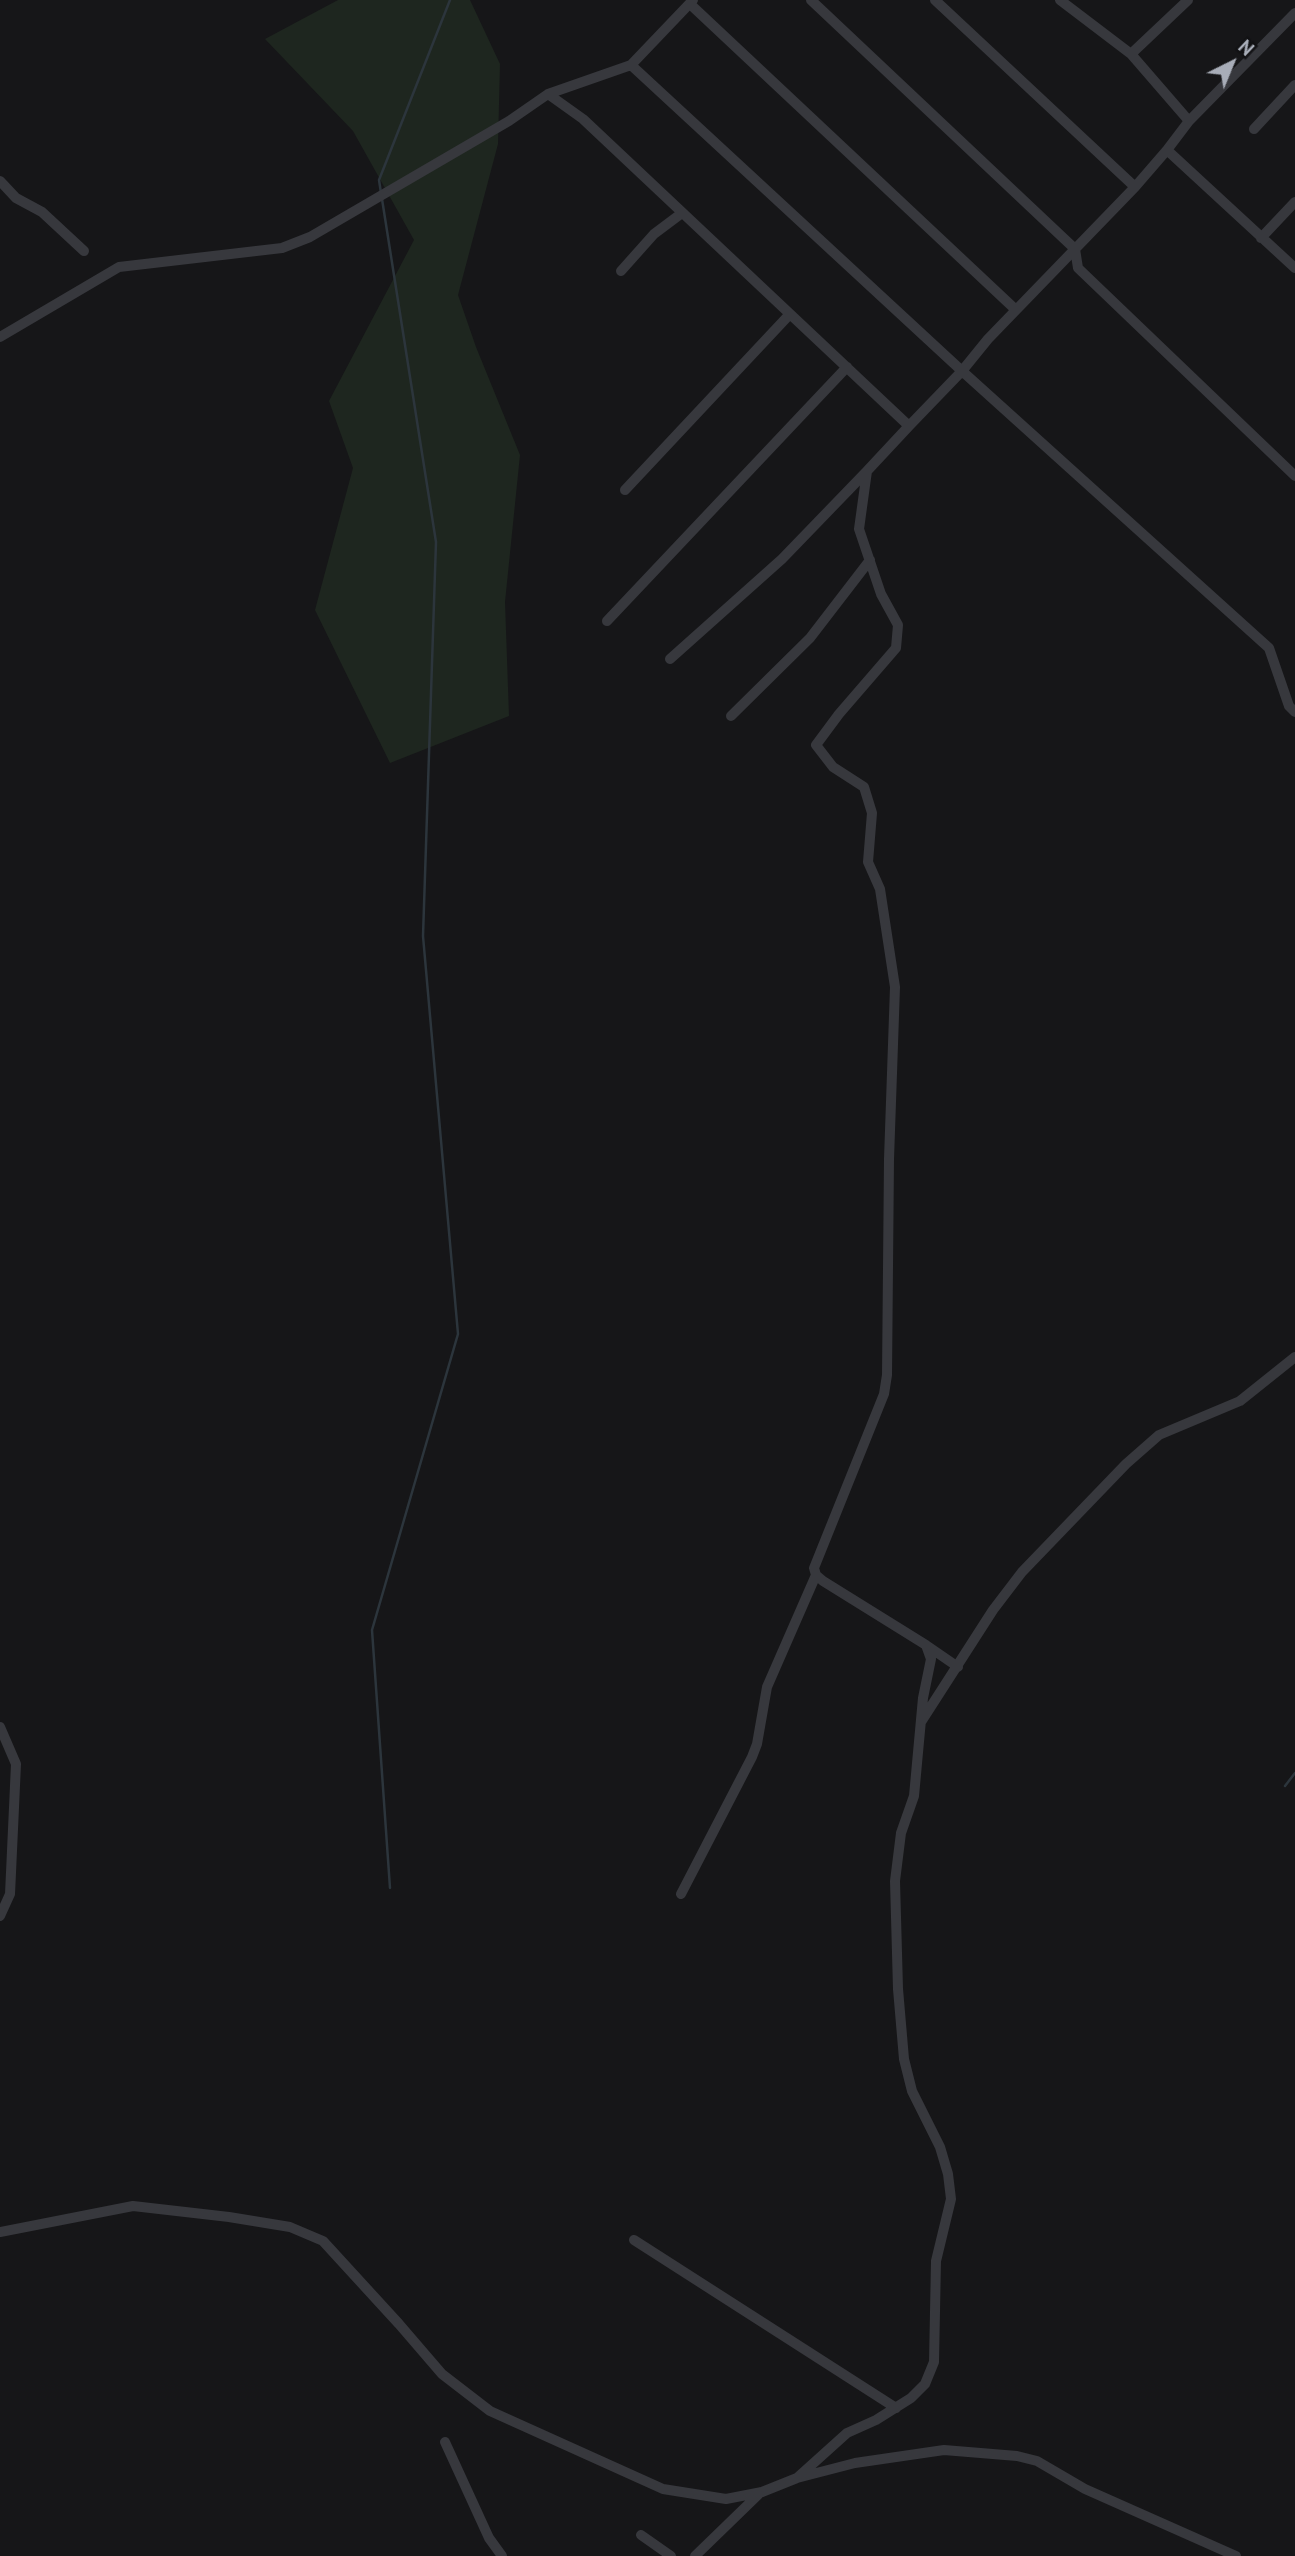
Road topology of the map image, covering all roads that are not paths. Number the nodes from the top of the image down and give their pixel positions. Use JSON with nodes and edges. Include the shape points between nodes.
{"nodes":[{"id":1,"x":811,"y":0,"type":"edge"},
{"id":2,"x":934,"y":0,"type":"edge"},
{"id":3,"x":1060,"y":0,"type":"edge"},
{"id":4,"x":1188,"y":0,"type":"edge"},
{"id":5,"x":692,"y":2,"type":"edge"},
{"id":6,"x":1074,"y":4,"type":"edge"},
{"id":7,"x":1295,"y":13,"type":"edge"},
{"id":8,"x":1131,"y":54,"type":"junction"},
{"id":9,"x":631,"y":65,"type":"junction"},
{"id":10,"x":1295,"y":85,"type":"edge"},
{"id":11,"x":548,"y":94,"type":"junction"},
{"id":12,"x":1189,"y":121,"type":"junction"},
{"id":13,"x":1254,"y":129,"type":"dead end"},
{"id":14,"x":1167,"y":149,"type":"junction"},
{"id":15,"x":0,"y":181,"type":"edge"},
{"id":16,"x":1135,"y":187,"type":"junction"},
{"id":17,"x":1295,"y":202,"type":"edge"},
{"id":18,"x":682,"y":213,"type":"junction"},
{"id":19,"x":1261,"y":238,"type":"junction"},
{"id":20,"x":1076,"y":249,"type":"junction"},
{"id":21,"x":84,"y":251,"type":"dead end"},
{"id":22,"x":1295,"y":268,"type":"edge"},
{"id":23,"x":621,"y":271,"type":"dead end"},
{"id":24,"x":1016,"y":310,"type":"junction"},
{"id":25,"x":790,"y":314,"type":"junction"},
{"id":26,"x":0,"y":337,"type":"edge"},
{"id":27,"x":847,"y":367,"type":"junction"},
{"id":28,"x":962,"y":371,"type":"junction"},
{"id":29,"x":909,"y":426,"type":"junction"},
{"id":30,"x":867,"y":471,"type":"junction"},
{"id":31,"x":1295,"y":476,"type":"edge"},
{"id":32,"x":625,"y":490,"type":"dead end"},
{"id":33,"x":870,"y":560,"type":"junction"},
{"id":34,"x":607,"y":621,"type":"dead end"},
{"id":35,"x":670,"y":660,"type":"dead end"},
{"id":36,"x":1295,"y":712,"type":"edge"},
{"id":37,"x":731,"y":716,"type":"dead end"},
{"id":38,"x":1295,"y":1357,"type":"edge"},
{"id":39,"x":816,"y":1575,"type":"junction"},
{"id":40,"x":926,"y":1645,"type":"junction"},
{"id":41,"x":958,"y":1667,"type":"junction"},
{"id":42,"x":921,"y":1723,"type":"junction"},
{"id":43,"x":0,"y":1727,"type":"edge"},
{"id":44,"x":681,"y":1894,"type":"dead end"},
{"id":45,"x":0,"y":1916,"type":"edge"},
{"id":46,"x":0,"y":2232,"type":"edge"},
{"id":47,"x":634,"y":2239,"type":"dead end"},
{"id":48,"x":896,"y":2408,"type":"junction"},
{"id":49,"x":445,"y":2442,"type":"dead end"},
{"id":50,"x":797,"y":2479,"type":"junction"},
{"id":51,"x":762,"y":2492,"type":"junction"},
{"id":52,"x":641,"y":2535,"type":"dead end"},
{"id":53,"x":502,"y":2556,"type":"edge"},
{"id":54,"x":671,"y":2556,"type":"edge"},
{"id":55,"x":695,"y":2556,"type":"edge"},
{"id":56,"x":1236,"y":2556,"type":"edge"}],
"edges":[{"from":1,"to":20,"type":"street"},
{"from":2,"to":16,"type":"street"},
{"from":3,"to":6,"type":"street"},
{"from":4,"to":8,"type":"street"},
{"from":5,"to":9,"type":"street"},
{"from":5,"to":24,"type":"street"},
{"from":6,"to":8,"type":"street"},
{"from":7,"to":12,"type":"street"},
{"from":8,"to":12,"type":"street"},
{"from":9,"to":11,"type":"street"},
{"from":9,"to":28,"type":"street"},
{"from":10,"to":13,"type":"street"},
{"from":11,"to":18,"type":"street","via":[[583,119]]},
{"from":11,"to":26,"type":"street","via":[[310,237],[282,248],[120,267]]},
{"from":12,"to":14,"type":"street"},
{"from":14,"to":16,"type":"street"},
{"from":14,"to":19,"type":"street"},
{"from":15,"to":21,"type":"street"},
{"from":16,"to":20,"type":"street"},
{"from":17,"to":19,"type":"street"},
{"from":18,"to":23,"type":"street","via":[[654,234]]},
{"from":18,"to":25,"type":"street"},
{"from":19,"to":22,"type":"street"},
{"from":20,"to":24,"type":"street"},
{"from":20,"to":31,"type":"street","via":[[1078,268]]},
{"from":24,"to":28,"type":"street"},
{"from":25,"to":27,"type":"street"},
{"from":25,"to":32,"type":"street"},
{"from":27,"to":29,"type":"street"},
{"from":27,"to":34,"type":"street"},
{"from":28,"to":29,"type":"street"},
{"from":28,"to":36,"type":"street","via":[[1269,648]]},
{"from":29,"to":30,"type":"street"},
{"from":30,"to":33,"type":"street","via":[[859,528]]},
{"from":30,"to":35,"type":"street","via":[[782,559]]},
{"from":33,"to":37,"type":"street","via":[[810,638]]},
{"from":33,"to":39,"type":"street","via":[[898,625],[896,648],[816,746],[833,767],[864,786],[872,813],[868,862],[880,889],[895,988],[887,1375],[884,1394],[820,1551]]},
{"from":38,"to":41,"type":"street","via":[[1240,1401],[1159,1435],[1126,1464],[1022,1572]]},
{"from":39,"to":40,"type":"street"},
{"from":39,"to":44,"type":"street","via":[[767,1687],[752,1757]]},
{"from":40,"to":41,"type":"street"},
{"from":40,"to":42,"type":"street","via":[[930,1659]]},
{"from":41,"to":42,"type":"street"},
{"from":42,"to":48,"type":"street","via":[[914,1796],[901,1833],[895,1881],[898,1989],[904,2059],[912,2091],[940,2147],[951,2199],[936,2261],[934,2362],[925,2384]]},
{"from":43,"to":45,"type":"street","via":[[16,1765],[10,1894]]},
{"from":46,"to":51,"type":"street","via":[[133,2206],[290,2227],[323,2241],[442,2374],[490,2411],[663,2489],[726,2499]]},
{"from":47,"to":48,"type":"street"},
{"from":48,"to":50,"type":"street","via":[[847,2433]]},
{"from":49,"to":53,"type":"street","via":[[489,2538]]},
{"from":50,"to":51,"type":"street"},
{"from":50,"to":56,"type":"street","via":[[855,2463],[944,2449],[1017,2456],[1037,2461],[1086,2489]]},
{"from":51,"to":55,"type":"street"},
{"from":52,"to":54,"type":"street"}]}
